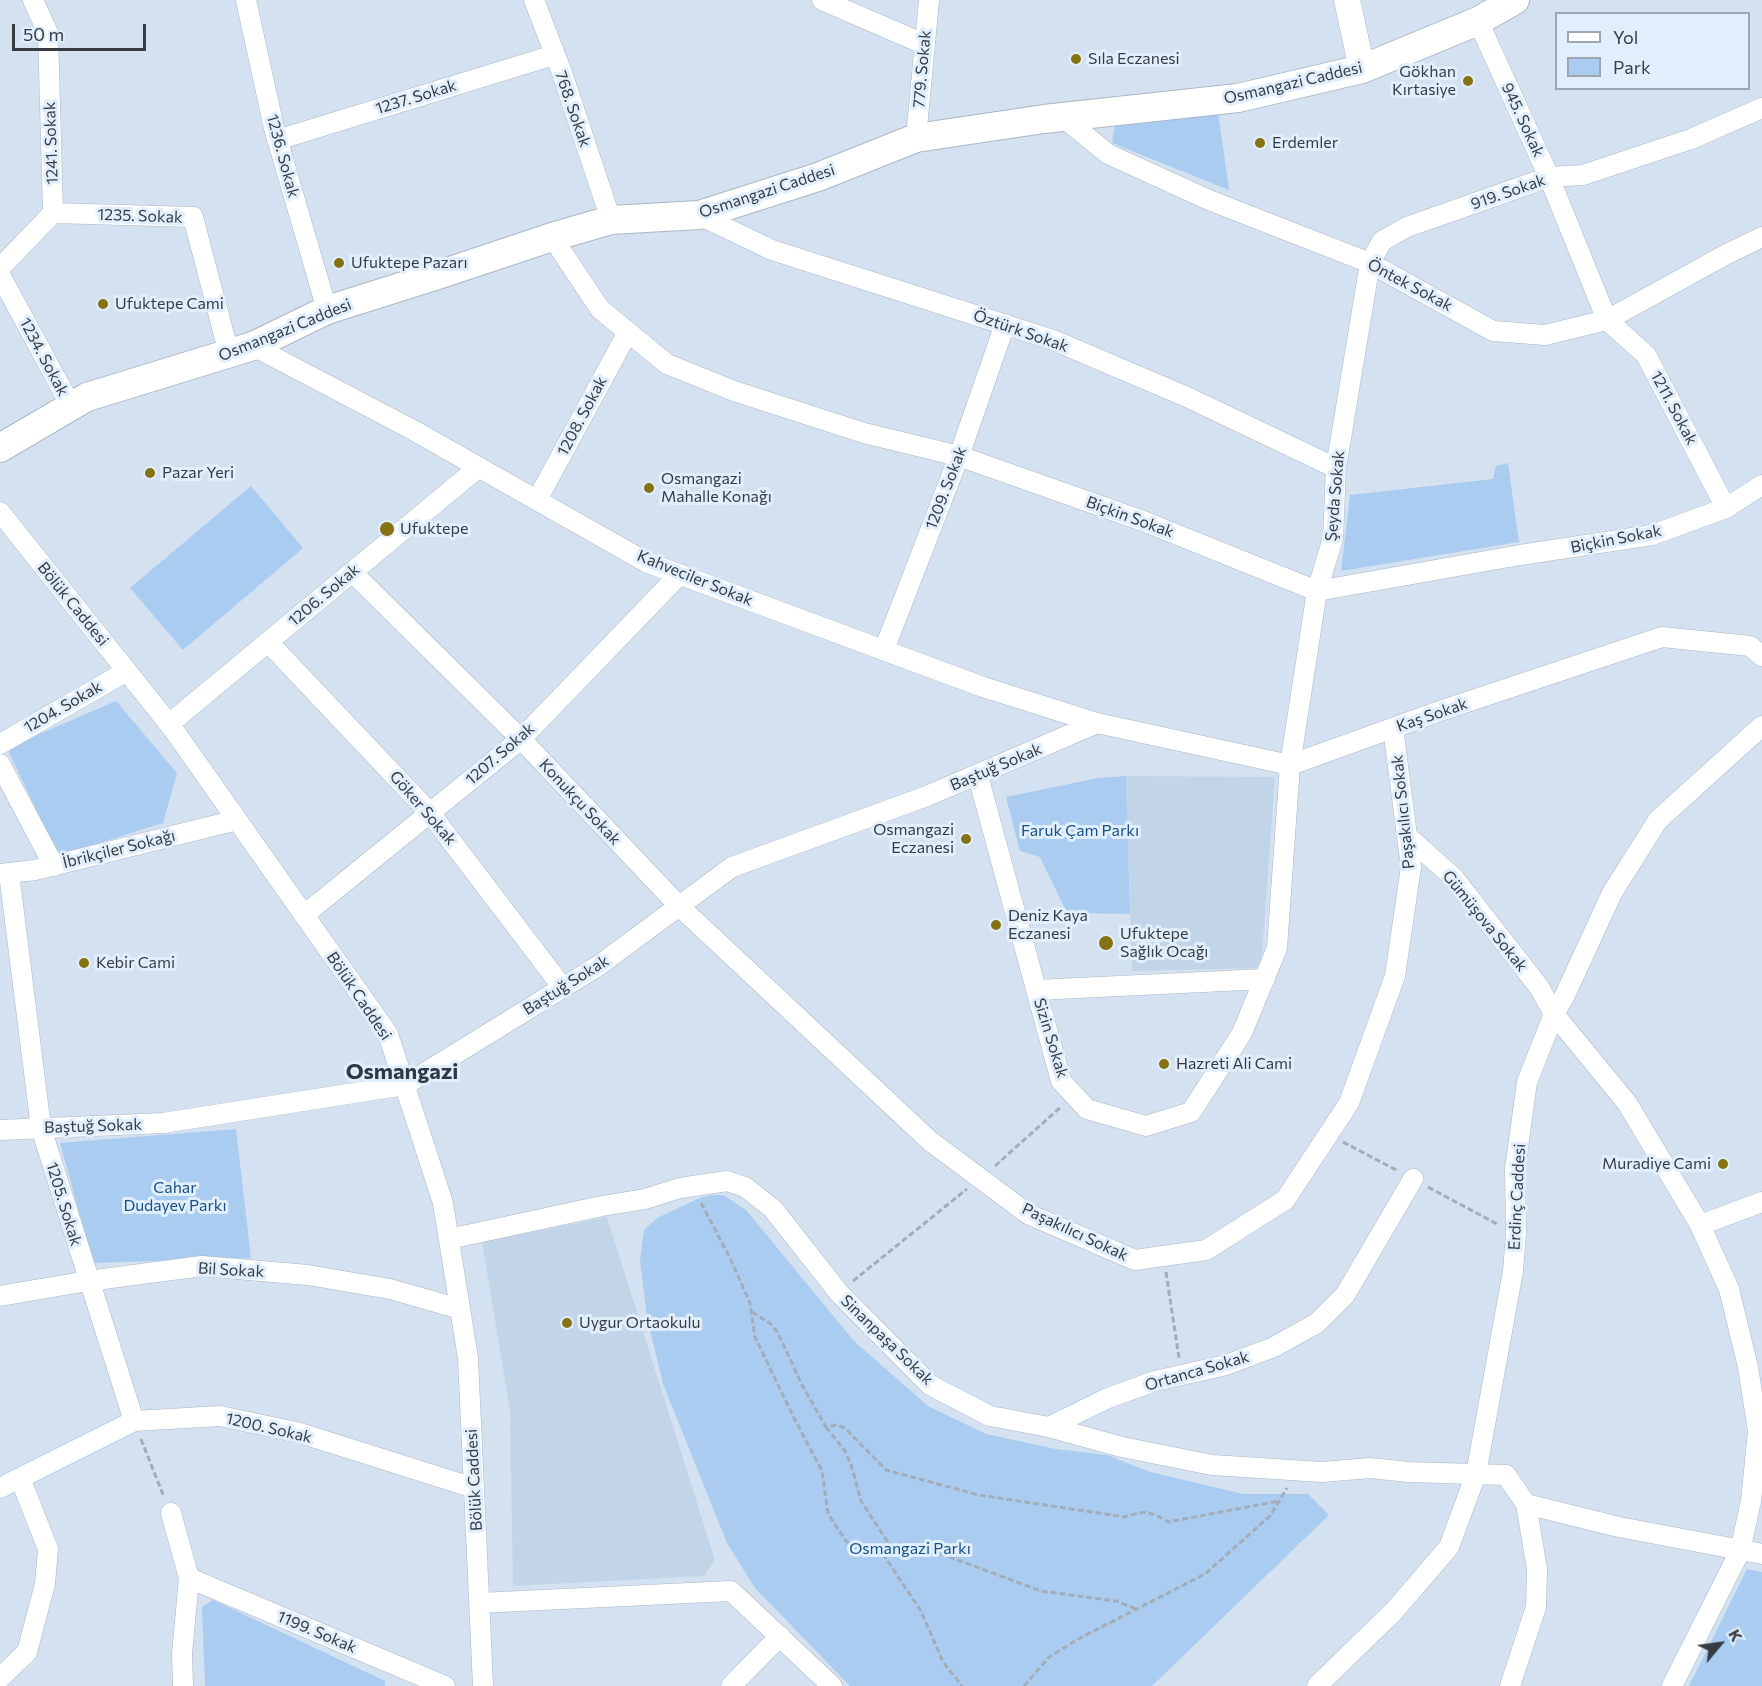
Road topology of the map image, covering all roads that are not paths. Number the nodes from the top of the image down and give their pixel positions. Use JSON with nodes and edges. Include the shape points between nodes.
{"nodes":[{"id":1,"x":33,"y":0,"type":"edge"},
{"id":2,"x":246,"y":0,"type":"edge"},
{"id":3,"x":534,"y":0,"type":"edge"},
{"id":4,"x":822,"y":0,"type":"edge"},
{"id":5,"x":929,"y":0,"type":"edge"},
{"id":6,"x":1347,"y":0,"type":"edge"},
{"id":7,"x":1515,"y":0,"type":"edge"},
{"id":8,"x":1478,"y":21,"type":"junction"},
{"id":9,"x":924,"y":44,"type":"junction"},
{"id":10,"x":554,"y":55,"type":"junction"},
{"id":11,"x":1362,"y":69,"type":"junction"},
{"id":12,"x":1762,"y":108,"type":"edge"},
{"id":13,"x":1064,"y":118,"type":"junction"},
{"id":14,"x":916,"y":138,"type":"junction"},
{"id":15,"x":277,"y":140,"type":"junction"},
{"id":16,"x":1549,"y":177,"type":"junction"},
{"id":17,"x":53,"y":213,"type":"junction"},
{"id":18,"x":699,"y":215,"type":"junction"},
{"id":19,"x":611,"y":219,"type":"junction"},
{"id":20,"x":552,"y":237,"type":"junction"},
{"id":21,"x":1762,"y":237,"type":"edge"},
{"id":22,"x":1370,"y":262,"type":"junction"},
{"id":23,"x":0,"y":268,"type":"edge"},
{"id":24,"x":0,"y":276,"type":"edge"},
{"id":25,"x":327,"y":310,"type":"junction"},
{"id":26,"x":1607,"y":320,"type":"junction"},
{"id":27,"x":1005,"y":324,"type":"junction"},
{"id":28,"x":628,"y":332,"type":"junction"},
{"id":29,"x":241,"y":350,"type":"junction"},
{"id":30,"x":71,"y":406,"type":"junction"},
{"id":31,"x":0,"y":448,"type":"edge"},
{"id":32,"x":958,"y":456,"type":"junction"},
{"id":33,"x":479,"y":467,"type":"junction"},
{"id":34,"x":1336,"y":468,"type":"junction"},
{"id":35,"x":1762,"y":485,"type":"edge"},
{"id":36,"x":537,"y":500,"type":"junction"},
{"id":37,"x":1726,"y":508,"type":"junction"},
{"id":38,"x":0,"y":512,"type":"edge"},
{"id":39,"x":352,"y":572,"type":"junction"},
{"id":40,"x":680,"y":574,"type":"junction"},
{"id":41,"x":1317,"y":591,"type":"junction"},
{"id":42,"x":268,"y":642,"type":"junction"},
{"id":43,"x":884,"y":650,"type":"junction"},
{"id":44,"x":1762,"y":656,"type":"edge"},
{"id":45,"x":127,"y":671,"type":"junction"},
{"id":46,"x":1097,"y":723,"type":"junction"},
{"id":47,"x":168,"y":724,"type":"junction"},
{"id":48,"x":1762,"y":726,"type":"edge"},
{"id":49,"x":1393,"y":728,"type":"junction"},
{"id":50,"x":521,"y":739,"type":"junction"},
{"id":51,"x":0,"y":744,"type":"edge"},
{"id":52,"x":0,"y":764,"type":"edge"},
{"id":53,"x":1290,"y":765,"type":"junction"},
{"id":54,"x":978,"y":776,"type":"junction"},
{"id":55,"x":430,"y":813,"type":"junction"},
{"id":56,"x":237,"y":820,"type":"junction"},
{"id":57,"x":1407,"y":836,"type":"junction"},
{"id":58,"x":54,"y":866,"type":"junction"},
{"id":59,"x":5,"y":873,"type":"edge"},
{"id":60,"x":679,"y":906,"type":"junction"},
{"id":61,"x":304,"y":915,"type":"junction"},
{"id":62,"x":1265,"y":979,"type":"junction"},
{"id":63,"x":563,"y":988,"type":"junction"},
{"id":64,"x":1036,"y":990,"type":"junction"},
{"id":65,"x":1554,"y":1014,"type":"junction"},
{"id":66,"x":405,"y":1084,"type":"junction"},
{"id":67,"x":41,"y":1128,"type":"junction"},
{"id":68,"x":0,"y":1130,"type":"edge"},
{"id":69,"x":1413,"y":1179,"type":"dead end"},
{"id":70,"x":1762,"y":1202,"type":"edge"},
{"id":71,"x":1700,"y":1225,"type":"junction"},
{"id":72,"x":449,"y":1239,"type":"junction"},
{"id":73,"x":88,"y":1281,"type":"junction"},
{"id":74,"x":0,"y":1296,"type":"edge"},
{"id":75,"x":460,"y":1309,"type":"junction"},
{"id":76,"x":134,"y":1421,"type":"junction"},
{"id":77,"x":1049,"y":1427,"type":"junction"},
{"id":78,"x":1476,"y":1474,"type":"junction"},
{"id":79,"x":20,"y":1478,"type":"junction"},
{"id":80,"x":0,"y":1488,"type":"edge"},
{"id":81,"x":474,"y":1488,"type":"junction"},
{"id":82,"x":1527,"y":1504,"type":"junction"},
{"id":83,"x":171,"y":1514,"type":"road end"},
{"id":84,"x":1740,"y":1551,"type":"junction"},
{"id":85,"x":1762,"y":1554,"type":"edge"},
{"id":86,"x":189,"y":1578,"type":"junction"},
{"id":87,"x":479,"y":1603,"type":"junction"},
{"id":88,"x":780,"y":1636,"type":"junction"},
{"id":89,"x":0,"y":1678,"type":"edge"},
{"id":90,"x":183,"y":1686,"type":"edge"},
{"id":91,"x":445,"y":1686,"type":"edge"},
{"id":92,"x":483,"y":1686,"type":"edge"},
{"id":93,"x":731,"y":1686,"type":"edge"},
{"id":94,"x":832,"y":1686,"type":"edge"},
{"id":95,"x":1317,"y":1686,"type":"edge"},
{"id":96,"x":1510,"y":1686,"type":"edge"},
{"id":97,"x":1672,"y":1686,"type":"edge"}],
"edges":[{"from":1,"to":17,"type":"street","name":"1241. Sokak","via":[[48,33]]},
{"from":2,"to":15,"type":"street","name":"1236. Sokak"},
{"from":3,"to":10,"type":"street","name":"768. Sokak"},
{"from":4,"to":9,"type":"street"},
{"from":5,"to":9,"type":"street","name":"779. Sokak"},
{"from":6,"to":11,"type":"street"},
{"from":7,"to":8,"type":"main road","name":"Osmangazi Caddesi"},
{"from":8,"to":11,"type":"main road","name":"Osmangazi Caddesi"},
{"from":8,"to":16,"type":"street","name":"945. Sokak"},
{"from":9,"to":14,"type":"street","name":"779. Sokak"},
{"from":10,"to":15,"type":"street","name":"1237. Sokak"},
{"from":10,"to":19,"type":"street","name":"768. Sokak"},
{"from":11,"to":13,"type":"main road","name":"Osmangazi Caddesi","via":[[1238,98]]},
{"from":12,"to":16,"type":"street","name":"919. Sokak","via":[[1691,139],[1583,175]]},
{"from":13,"to":14,"type":"main road","name":"Osmangazi Caddesi"},
{"from":13,"to":22,"type":"street","name":"Öntek Sokak","via":[[1108,154],[1209,200]]},
{"from":14,"to":18,"type":"main road","name":"Osmangazi Caddesi","via":[[818,177]]},
{"from":15,"to":25,"type":"street","name":"1236. Sokak"},
{"from":16,"to":22,"type":"street","name":"919. Sokak","via":[[1407,226],[1382,240]]},
{"from":16,"to":26,"type":"street","name":"945. Sokak"},
{"from":17,"to":23,"type":"street"},
{"from":17,"to":29,"type":"street","name":"1235. Sokak","via":[[194,218]]},
{"from":18,"to":19,"type":"main road","name":"Osmangazi Caddesi"},
{"from":18,"to":27,"type":"street","name":"Öztürk Sokak","via":[[772,250]]},
{"from":19,"to":20,"type":"main road","name":"Osmangazi Caddesi"},
{"from":20,"to":25,"type":"main road","name":"Osmangazi Caddesi"},
{"from":20,"to":28,"type":"street","name":"Biçkin Sokak","via":[[600,309]]},
{"from":21,"to":26,"type":"street","name":"Öntek Sokak"},
{"from":22,"to":26,"type":"street","name":"Öntek Sokak","via":[[1493,331],[1545,335]]},
{"from":22,"to":34,"type":"street","name":"Şeyda Sokak"},
{"from":24,"to":30,"type":"street","name":"1234. Sokak"},
{"from":25,"to":29,"type":"main road","name":"Osmangazi Caddesi"},
{"from":26,"to":37,"type":"street","name":"1211. Sokak","via":[[1646,355]]},
{"from":27,"to":32,"type":"street","name":"1209. Sokak"},
{"from":27,"to":34,"type":"street","name":"Öztürk Sokak","via":[[1053,340],[1187,397]]},
{"from":28,"to":32,"type":"street","name":"Biçkin Sokak","via":[[667,364],[734,391],[864,433]]},
{"from":28,"to":36,"type":"street","name":"1208. Sokak"},
{"from":29,"to":30,"type":"main road","name":"Osmangazi Caddesi","via":[[87,397]]},
{"from":29,"to":33,"type":"street","name":"Kahveciler Sokak","via":[[413,430]]},
{"from":30,"to":31,"type":"main road","name":"Osmangazi Caddesi"},
{"from":32,"to":41,"type":"street","name":"Biçkin Sokak","via":[[1143,521]]},
{"from":32,"to":43,"type":"street","name":"1209. Sokak"},
{"from":33,"to":36,"type":"street","name":"Kahveciler Sokak"},
{"from":33,"to":39,"type":"street","name":"1206. Sokak"},
{"from":34,"to":41,"type":"street","name":"Şeyda Sokak","via":[[1333,538]]},
{"from":35,"to":37,"type":"street","name":"Biçkin Sokak"},
{"from":36,"to":40,"type":"street","name":"Kahveciler Sokak","via":[[646,562]]},
{"from":37,"to":41,"type":"street","name":"Biçkin Sokak","via":[[1652,535]]},
{"from":38,"to":45,"type":"street","name":"Bölük Caddesi"},
{"from":39,"to":42,"type":"street","name":"1206. Sokak"},
{"from":39,"to":50,"type":"street","name":"Konukçu Sokak"},
{"from":40,"to":43,"type":"street","name":"Kahveciler Sokak"},
{"from":40,"to":50,"type":"street","name":"1207. Sokak"},
{"from":41,"to":53,"type":"street","name":"Şeyda Sokak"},
{"from":42,"to":47,"type":"street","name":"1206. Sokak"},
{"from":42,"to":55,"type":"street","name":"Göker Sokak"},
{"from":43,"to":46,"type":"street","name":"Kahveciler Sokak"},
{"from":44,"to":49,"type":"street","name":"Kaş Sokak","via":[[1750,646],[1662,637]]},
{"from":45,"to":47,"type":"street","name":"Bölük Caddesi"},
{"from":45,"to":51,"type":"street","name":"1204. Sokak"},
{"from":46,"to":53,"type":"street"},
{"from":46,"to":54,"type":"street","name":"Baştuğ Sokak"},
{"from":47,"to":56,"type":"street","name":"Bölük Caddesi"},
{"from":48,"to":65,"type":"street","name":"Erdinç Caddesi","via":[[1658,820],[1612,893]]},
{"from":49,"to":53,"type":"street","name":"Kaş Sokak"},
{"from":49,"to":57,"type":"street","name":"Paşakılıcı Sokak"},
{"from":50,"to":55,"type":"street","name":"1207. Sokak"},
{"from":50,"to":60,"type":"street","name":"Konukçu Sokak"},
{"from":52,"to":58,"type":"street"},
{"from":53,"to":62,"type":"street","name":"Sizin Sokak","via":[[1277,948]]},
{"from":54,"to":60,"type":"street","name":"Baştuğ Sokak","via":[[732,867]]},
{"from":54,"to":64,"type":"street","name":"Sizin Sokak"},
{"from":55,"to":61,"type":"street","name":"1207. Sokak"},
{"from":55,"to":63,"type":"street","name":"Göker Sokak"},
{"from":56,"to":58,"type":"street","name":"İbrikçiler Sokağı"},
{"from":56,"to":61,"type":"street","name":"Bölük Caddesi"},
{"from":57,"to":60,"type":"street","name":"Paşakılıcı Sokak","via":[[1412,867],[1395,976],[1349,1103],[1285,1200],[1206,1250],[1135,1260],[1028,1214],[930,1141]]},
{"from":57,"to":65,"type":"street","name":"Gümüşova Sokak","via":[[1453,877],[1539,987]]},
{"from":58,"to":59,"type":"street","name":"İbrikçiler Sokağı"},
{"from":59,"to":67,"type":"street","name":"1205. Sokak"},
{"from":60,"to":63,"type":"street","name":"Baştuğ Sokak"},
{"from":61,"to":66,"type":"street","name":"Bölük Caddesi","via":[[388,1034]]},
{"from":62,"to":64,"type":"street"},
{"from":62,"to":64,"type":"street","name":"Sizin Sokak","via":[[1242,1033],[1191,1112],[1146,1126],[1087,1109],[1061,1081]]},
{"from":63,"to":66,"type":"street","name":"Baştuğ Sokak"},
{"from":65,"to":71,"type":"street","name":"Gümüşova Sokak","via":[[1627,1103]]},
{"from":65,"to":78,"type":"street","name":"Erdinç Caddesi","via":[[1527,1082],[1515,1168],[1513,1271]]},
{"from":66,"to":67,"type":"street","name":"Baştuğ Sokak","via":[[163,1123]]},
{"from":66,"to":72,"type":"street","name":"Bölük Caddesi","via":[[443,1203]]},
{"from":67,"to":68,"type":"street","name":"Baştuğ Sokak"},
{"from":67,"to":73,"type":"street","name":"1205. Sokak"},
{"from":69,"to":77,"type":"street","name":"Ortanca Sokak","via":[[1345,1295],[1317,1323],[1274,1347],[1226,1365],[1155,1381],[1108,1398]]},
{"from":70,"to":71,"type":"street"},
{"from":71,"to":84,"type":"street","name":"Gümüşova Sokak","via":[[1729,1290],[1748,1366],[1758,1431],[1751,1501]]},
{"from":72,"to":75,"type":"street","name":"Bölük Caddesi"},
{"from":72,"to":77,"type":"street","name":"Sinanpaşa Sokak","via":[[727,1180],[745,1187],[773,1209],[838,1293],[930,1385],[990,1416]]},
{"from":73,"to":74,"type":"street","name":"Bil Sokak"},
{"from":73,"to":75,"type":"street","name":"Bil Sokak","via":[[202,1266],[308,1275],[390,1289]]},
{"from":73,"to":76,"type":"street","name":"1205. Sokak"},
{"from":75,"to":81,"type":"street","name":"Bölük Caddesi","via":[[468,1358]]},
{"from":76,"to":79,"type":"street","name":"1200. Sokak"},
{"from":76,"to":81,"type":"street","name":"1200. Sokak","via":[[220,1416],[300,1433]]},
{"from":77,"to":78,"type":"street","name":"Sinanpaşa Sokak","via":[[1212,1465],[1322,1472],[1370,1468]]},
{"from":78,"to":82,"type":"street","name":"Sinanpaşa Sokak","via":[[1506,1475]]},
{"from":78,"to":95,"type":"street","name":"Erdinç Caddesi","via":[[1449,1547],[1395,1611]]},
{"from":79,"to":80,"type":"street","name":"1200. Sokak"},
{"from":79,"to":89,"type":"street","via":[[48,1550],[45,1584],[27,1652]]},
{"from":81,"to":87,"type":"street","name":"Bölük Caddesi"},
{"from":82,"to":84,"type":"street"},
{"from":82,"to":96,"type":"street","via":[[1537,1569],[1536,1606]]},
{"from":83,"to":86,"type":"street"},
{"from":84,"to":85,"type":"street"},
{"from":84,"to":97,"type":"street","name":"Gümüşova Sokak"},
{"from":86,"to":90,"type":"street"},
{"from":86,"to":91,"type":"street","name":"1199. Sokak"},
{"from":87,"to":88,"type":"street","via":[[731,1591]]},
{"from":87,"to":92,"type":"street","name":"Bölük Caddesi"},
{"from":88,"to":93,"type":"street"},
{"from":88,"to":94,"type":"street"}]}
